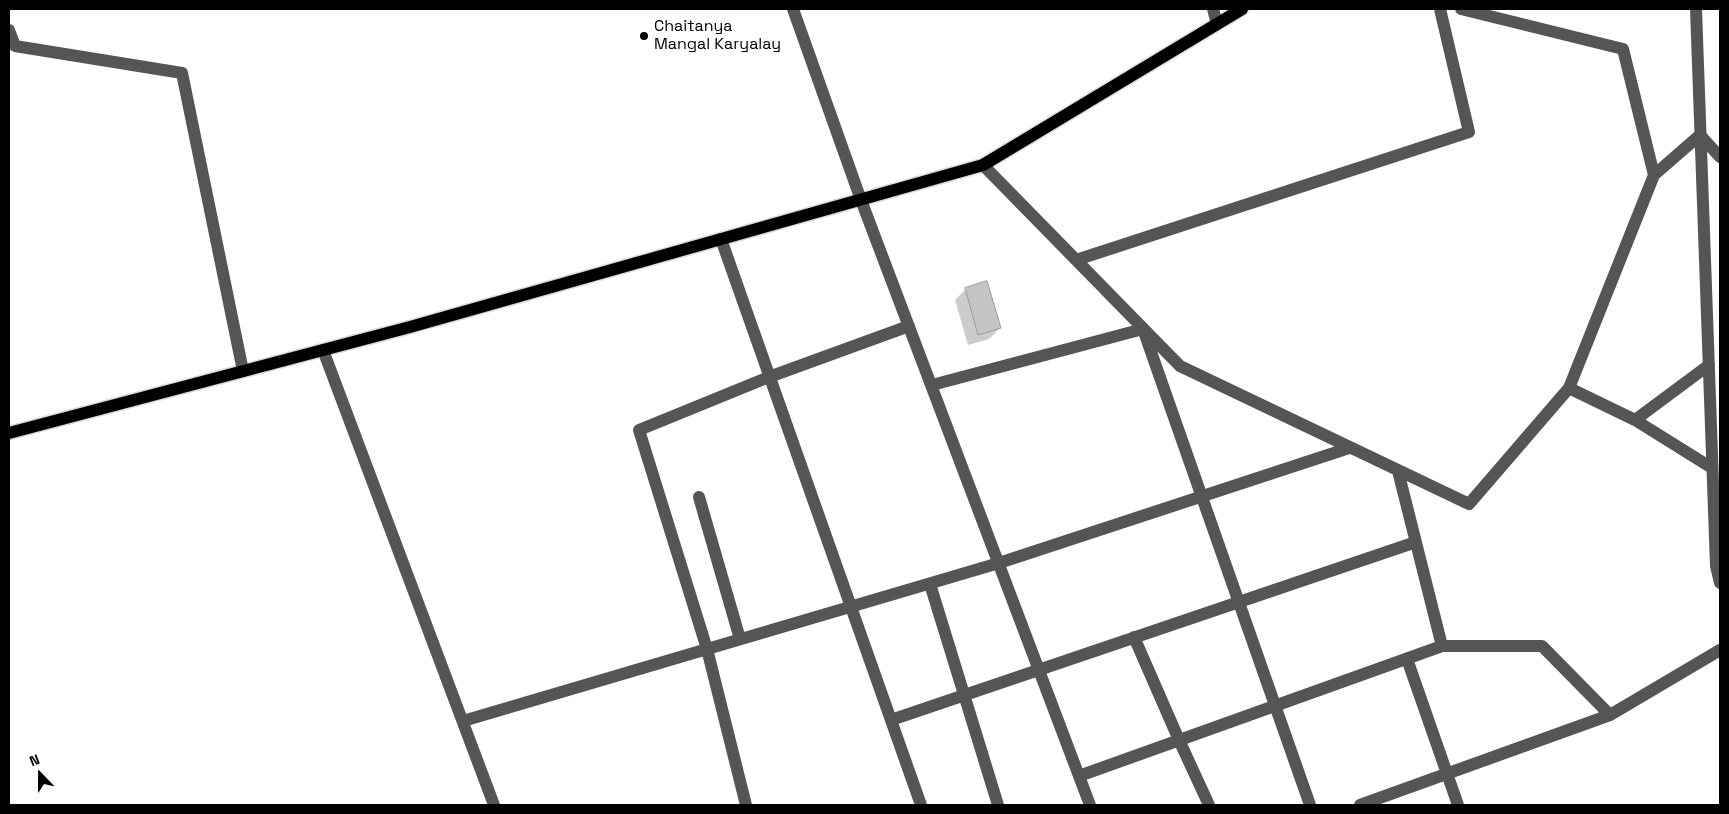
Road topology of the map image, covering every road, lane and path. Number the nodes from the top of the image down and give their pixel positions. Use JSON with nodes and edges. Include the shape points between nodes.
{"nodes":[{"id":1,"x":793,"y":9,"type":"edge"},
{"id":2,"x":1213,"y":9,"type":"edge"},
{"id":3,"x":1242,"y":9,"type":"edge"},
{"id":4,"x":1440,"y":9,"type":"edge"},
{"id":5,"x":1461,"y":9,"type":"edge"},
{"id":6,"x":1696,"y":9,"type":"edge"},
{"id":7,"x":1218,"y":24,"type":"junction"},
{"id":8,"x":9,"y":30,"type":"edge"},
{"id":9,"x":1700,"y":135,"type":"junction"},
{"id":10,"x":1720,"y":157,"type":"edge"},
{"id":11,"x":983,"y":165,"type":"junction"},
{"id":12,"x":1654,"y":175,"type":"junction"},
{"id":13,"x":861,"y":200,"type":"junction"},
{"id":14,"x":721,"y":239,"type":"junction"},
{"id":15,"x":1076,"y":260,"type":"junction"},
{"id":16,"x":909,"y":326,"type":"junction"},
{"id":17,"x":1143,"y":329,"type":"junction"},
{"id":18,"x":323,"y":350,"type":"junction"},
{"id":19,"x":1708,"y":365,"type":"junction"},
{"id":20,"x":243,"y":371,"type":"junction"},
{"id":21,"x":770,"y":377,"type":"junction"},
{"id":22,"x":932,"y":385,"type":"junction"},
{"id":23,"x":1569,"y":388,"type":"junction"},
{"id":24,"x":1635,"y":420,"type":"junction"},
{"id":25,"x":9,"y":433,"type":"edge"},
{"id":26,"x":1349,"y":448,"type":"junction"},
{"id":27,"x":1712,"y":468,"type":"junction"},
{"id":28,"x":1398,"y":472,"type":"junction"},
{"id":29,"x":1202,"y":495,"type":"junction"},
{"id":30,"x":699,"y":497,"type":"dead end"},
{"id":31,"x":1416,"y":542,"type":"junction"},
{"id":32,"x":999,"y":563,"type":"junction"},
{"id":33,"x":1720,"y":583,"type":"edge"},
{"id":34,"x":930,"y":584,"type":"junction"},
{"id":35,"x":1239,"y":602,"type":"junction"},
{"id":36,"x":851,"y":607,"type":"junction"},
{"id":37,"x":1134,"y":637,"type":"junction"},
{"id":38,"x":740,"y":639,"type":"junction"},
{"id":39,"x":1442,"y":646,"type":"junction"},
{"id":40,"x":707,"y":649,"type":"junction"},
{"id":41,"x":1720,"y":650,"type":"edge"},
{"id":42,"x":1407,"y":659,"type":"junction"},
{"id":43,"x":1039,"y":669,"type":"junction"},
{"id":44,"x":964,"y":696,"type":"junction"},
{"id":45,"x":1275,"y":706,"type":"junction"},
{"id":46,"x":1610,"y":715,"type":"junction"},
{"id":47,"x":891,"y":720,"type":"junction"},
{"id":48,"x":463,"y":721,"type":"junction"},
{"id":49,"x":1179,"y":740,"type":"junction"},
{"id":50,"x":1448,"y":774,"type":"junction"},
{"id":51,"x":1079,"y":776,"type":"junction"},
{"id":52,"x":998,"y":804,"type":"edge"},
{"id":53,"x":494,"y":805,"type":"edge"},
{"id":54,"x":746,"y":805,"type":"edge"},
{"id":55,"x":921,"y":805,"type":"edge"},
{"id":56,"x":1090,"y":805,"type":"edge"},
{"id":57,"x":1209,"y":805,"type":"edge"},
{"id":58,"x":1310,"y":805,"type":"edge"},
{"id":59,"x":1360,"y":805,"type":"edge"},
{"id":60,"x":1458,"y":805,"type":"edge"}],
"edges":[{"from":1,"to":13,"type":"street"},
{"from":2,"to":7,"type":"street"},
{"from":3,"to":7,"type":"main road"},
{"from":4,"to":15,"type":"street","via":[[1469,132]]},
{"from":5,"to":12,"type":"street","via":[[1623,49]]},
{"from":6,"to":9,"type":"street"},
{"from":7,"to":11,"type":"main road"},
{"from":8,"to":20,"type":"street","via":[[15,46],[182,73]]},
{"from":9,"to":10,"type":"street"},
{"from":9,"to":12,"type":"street"},
{"from":9,"to":19,"type":"street"},
{"from":11,"to":13,"type":"main road"},
{"from":11,"to":15,"type":"street"},
{"from":12,"to":23,"type":"street"},
{"from":13,"to":14,"type":"main road"},
{"from":13,"to":16,"type":"street"},
{"from":14,"to":18,"type":"main road"},
{"from":14,"to":21,"type":"street"},
{"from":15,"to":17,"type":"street"},
{"from":16,"to":21,"type":"street"},
{"from":16,"to":22,"type":"street"},
{"from":17,"to":22,"type":"street"},
{"from":17,"to":26,"type":"street","via":[[1180,366]]},
{"from":17,"to":29,"type":"street"},
{"from":18,"to":20,"type":"main road"},
{"from":18,"to":48,"type":"street"},
{"from":19,"to":24,"type":"street"},
{"from":19,"to":27,"type":"street"},
{"from":20,"to":25,"type":"main road"},
{"from":21,"to":36,"type":"street"},
{"from":21,"to":40,"type":"street","via":[[638,430]]},
{"from":22,"to":32,"type":"street"},
{"from":23,"to":24,"type":"street"},
{"from":23,"to":28,"type":"street","via":[[1469,504]]},
{"from":24,"to":27,"type":"street"},
{"from":26,"to":28,"type":"street"},
{"from":26,"to":29,"type":"street"},
{"from":27,"to":33,"type":"street","via":[[1716,566]]},
{"from":28,"to":31,"type":"street"},
{"from":29,"to":32,"type":"street"},
{"from":29,"to":35,"type":"street"},
{"from":30,"to":38,"type":"street"},
{"from":31,"to":35,"type":"street"},
{"from":31,"to":39,"type":"street"},
{"from":32,"to":34,"type":"street"},
{"from":32,"to":43,"type":"street"},
{"from":34,"to":36,"type":"street"},
{"from":34,"to":44,"type":"street"},
{"from":35,"to":37,"type":"street"},
{"from":35,"to":45,"type":"street"},
{"from":36,"to":38,"type":"street"},
{"from":36,"to":47,"type":"street"},
{"from":37,"to":43,"type":"street"},
{"from":37,"to":49,"type":"street"},
{"from":38,"to":40,"type":"street"},
{"from":39,"to":42,"type":"street"},
{"from":39,"to":46,"type":"street","via":[[1542,646]]},
{"from":40,"to":48,"type":"street"},
{"from":40,"to":54,"type":"street"},
{"from":41,"to":46,"type":"street"},
{"from":42,"to":45,"type":"street"},
{"from":42,"to":50,"type":"street"},
{"from":43,"to":44,"type":"street"},
{"from":43,"to":51,"type":"street"},
{"from":44,"to":47,"type":"street"},
{"from":44,"to":52,"type":"street"},
{"from":45,"to":49,"type":"street"},
{"from":45,"to":58,"type":"street"},
{"from":46,"to":50,"type":"street"},
{"from":47,"to":55,"type":"street"},
{"from":48,"to":53,"type":"street"},
{"from":49,"to":51,"type":"street"},
{"from":49,"to":57,"type":"street"},
{"from":50,"to":59,"type":"street"},
{"from":50,"to":60,"type":"street"},
{"from":51,"to":56,"type":"street"}]}
